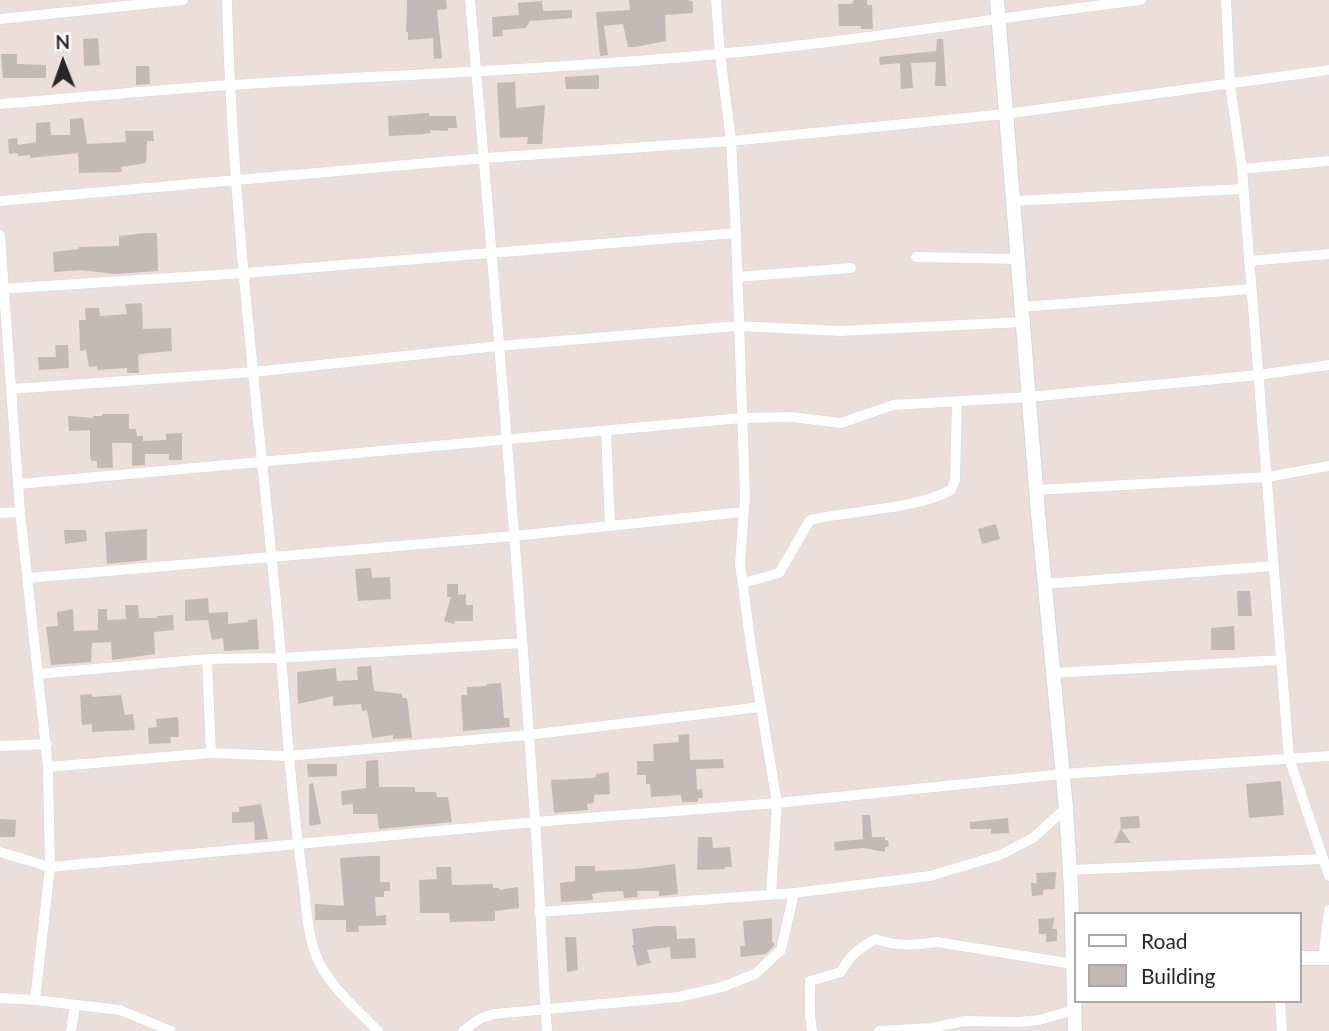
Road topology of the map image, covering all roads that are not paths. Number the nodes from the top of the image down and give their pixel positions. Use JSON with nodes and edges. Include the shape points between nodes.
{"nodes":[{"id":1,"x":183,"y":0,"type":"edge"},
{"id":2,"x":227,"y":0,"type":"edge"},
{"id":3,"x":470,"y":0,"type":"edge"},
{"id":4,"x":716,"y":0,"type":"edge"},
{"id":5,"x":997,"y":0,"type":"edge"},
{"id":6,"x":1141,"y":0,"type":"edge"},
{"id":7,"x":1226,"y":0,"type":"edge"},
{"id":8,"x":999,"y":17,"type":"junction"},
{"id":9,"x":0,"y":19,"type":"edge"},
{"id":10,"x":720,"y":54,"type":"junction"},
{"id":11,"x":1329,"y":70,"type":"edge"},
{"id":12,"x":476,"y":72,"type":"junction"},
{"id":13,"x":1230,"y":84,"type":"junction"},
{"id":14,"x":229,"y":85,"type":"junction"},
{"id":15,"x":0,"y":104,"type":"edge"},
{"id":16,"x":1006,"y":114,"type":"junction"},
{"id":17,"x":731,"y":141,"type":"junction"},
{"id":18,"x":485,"y":158,"type":"junction"},
{"id":19,"x":1329,"y":162,"type":"edge"},
{"id":20,"x":1242,"y":169,"type":"junction"},
{"id":21,"x":236,"y":180,"type":"junction"},
{"id":22,"x":1243,"y":190,"type":"junction"},
{"id":23,"x":0,"y":201,"type":"edge"},
{"id":24,"x":1014,"y":201,"type":"junction"},
{"id":25,"x":736,"y":233,"type":"junction"},
{"id":26,"x":0,"y":235,"type":"edge"},
{"id":27,"x":492,"y":253,"type":"junction"},
{"id":28,"x":1329,"y":254,"type":"edge"},
{"id":29,"x":916,"y":257,"type":"dead end"},
{"id":30,"x":1019,"y":259,"type":"junction"},
{"id":31,"x":1249,"y":261,"type":"junction"},
{"id":32,"x":851,"y":268,"type":"dead end"},
{"id":33,"x":245,"y":273,"type":"junction"},
{"id":34,"x":737,"y":277,"type":"junction"},
{"id":35,"x":1,"y":289,"type":"edge"},
{"id":36,"x":1251,"y":289,"type":"junction"},
{"id":37,"x":1022,"y":314,"type":"junction"},
{"id":38,"x":738,"y":326,"type":"junction"},
{"id":39,"x":498,"y":346,"type":"junction"},
{"id":40,"x":4,"y":360,"type":"edge"},
{"id":41,"x":1329,"y":365,"type":"edge"},
{"id":42,"x":254,"y":372,"type":"junction"},
{"id":43,"x":1258,"y":375,"type":"junction"},
{"id":44,"x":11,"y":389,"type":"junction"},
{"id":45,"x":1029,"y":397,"type":"junction"},
{"id":46,"x":957,"y":401,"type":"junction"},
{"id":47,"x":742,"y":418,"type":"junction"},
{"id":48,"x":606,"y":432,"type":"junction"},
{"id":49,"x":506,"y":441,"type":"junction"},
{"id":50,"x":262,"y":461,"type":"junction"},
{"id":51,"x":1329,"y":466,"type":"edge"},
{"id":52,"x":1267,"y":477,"type":"junction"},
{"id":53,"x":19,"y":484,"type":"junction"},
{"id":54,"x":1036,"y":490,"type":"junction"},
{"id":55,"x":20,"y":512,"type":"junction"},
{"id":56,"x":743,"y":512,"type":"junction"},
{"id":57,"x":0,"y":513,"type":"edge"},
{"id":58,"x":610,"y":526,"type":"junction"},
{"id":59,"x":514,"y":536,"type":"junction"},
{"id":60,"x":271,"y":557,"type":"junction"},
{"id":61,"x":1274,"y":566,"type":"junction"},
{"id":62,"x":28,"y":578,"type":"junction"},
{"id":63,"x":743,"y":583,"type":"junction"},
{"id":64,"x":1045,"y":584,"type":"junction"},
{"id":65,"x":522,"y":643,"type":"junction"},
{"id":66,"x":281,"y":658,"type":"junction"},
{"id":67,"x":207,"y":659,"type":"junction"},
{"id":68,"x":1281,"y":660,"type":"junction"},
{"id":69,"x":1053,"y":673,"type":"junction"},
{"id":70,"x":38,"y":674,"type":"junction"},
{"id":71,"x":761,"y":707,"type":"junction"},
{"id":72,"x":528,"y":735,"type":"junction"},
{"id":73,"x":47,"y":744,"type":"junction"},
{"id":74,"x":0,"y":746,"type":"edge"},
{"id":75,"x":211,"y":753,"type":"junction"},
{"id":76,"x":287,"y":756,"type":"junction"},
{"id":77,"x":1329,"y":756,"type":"edge"},
{"id":78,"x":1289,"y":758,"type":"junction"},
{"id":79,"x":48,"y":767,"type":"junction"},
{"id":80,"x":1063,"y":774,"type":"junction"},
{"id":81,"x":776,"y":803,"type":"junction"},
{"id":82,"x":1066,"y":808,"type":"junction"},
{"id":83,"x":535,"y":822,"type":"junction"},
{"id":84,"x":298,"y":844,"type":"junction"},
{"id":85,"x":0,"y":852,"type":"edge"},
{"id":86,"x":1323,"y":859,"type":"junction"},
{"id":87,"x":50,"y":867,"type":"junction"},
{"id":88,"x":1070,"y":870,"type":"junction"},
{"id":89,"x":1329,"y":876,"type":"edge"},
{"id":90,"x":794,"y":893,"type":"junction"},
{"id":91,"x":771,"y":895,"type":"junction"},
{"id":92,"x":1329,"y":911,"type":"edge"},
{"id":93,"x":539,"y":912,"type":"junction"},
{"id":94,"x":1301,"y":958,"type":"edge"},
{"id":95,"x":1326,"y":958,"type":"edge"},
{"id":96,"x":1074,"y":969,"type":"edge"},
{"id":97,"x":0,"y":998,"type":"edge"},
{"id":98,"x":35,"y":1000,"type":"junction"},
{"id":99,"x":1280,"y":1003,"type":"edge"},
{"id":100,"x":75,"y":1005,"type":"junction"},
{"id":101,"x":545,"y":1008,"type":"junction"},
{"id":102,"x":1074,"y":1010,"type":"junction"},
{"id":103,"x":950,"y":1027,"type":"edge"},
{"id":104,"x":71,"y":1031,"type":"edge"},
{"id":105,"x":171,"y":1031,"type":"edge"},
{"id":106,"x":378,"y":1031,"type":"edge"},
{"id":107,"x":463,"y":1031,"type":"edge"},
{"id":108,"x":547,"y":1031,"type":"edge"},
{"id":109,"x":812,"y":1031,"type":"edge"},
{"id":110,"x":879,"y":1031,"type":"edge"},
{"id":111,"x":1075,"y":1031,"type":"edge"},
{"id":112,"x":1282,"y":1031,"type":"edge"}],
"edges":[{"from":1,"to":9,"type":"street"},
{"from":2,"to":14,"type":"street"},
{"from":3,"to":12,"type":"street"},
{"from":4,"to":10,"type":"street"},
{"from":5,"to":8,"type":"main road"},
{"from":6,"to":8,"type":"street"},
{"from":7,"to":13,"type":"street"},
{"from":8,"to":10,"type":"street"},
{"from":8,"to":16,"type":"main road"},
{"from":10,"to":12,"type":"street"},
{"from":10,"to":17,"type":"street"},
{"from":11,"to":13,"type":"street"},
{"from":12,"to":14,"type":"street"},
{"from":12,"to":18,"type":"street"},
{"from":13,"to":16,"type":"street"},
{"from":13,"to":20,"type":"street"},
{"from":14,"to":15,"type":"street"},
{"from":14,"to":21,"type":"street"},
{"from":16,"to":17,"type":"street"},
{"from":16,"to":24,"type":"main road"},
{"from":17,"to":18,"type":"street"},
{"from":17,"to":25,"type":"street"},
{"from":18,"to":21,"type":"street"},
{"from":18,"to":27,"type":"street"},
{"from":19,"to":20,"type":"street"},
{"from":20,"to":22,"type":"street"},
{"from":21,"to":23,"type":"street"},
{"from":21,"to":33,"type":"street"},
{"from":22,"to":24,"type":"street"},
{"from":22,"to":31,"type":"street"},
{"from":24,"to":30,"type":"main road"},
{"from":25,"to":27,"type":"street"},
{"from":25,"to":34,"type":"street"},
{"from":26,"to":35,"type":"street"},
{"from":27,"to":33,"type":"street"},
{"from":27,"to":39,"type":"street"},
{"from":28,"to":31,"type":"street"},
{"from":29,"to":30,"type":"street"},
{"from":30,"to":37,"type":"main road"},
{"from":31,"to":36,"type":"street"},
{"from":32,"to":34,"type":"street"},
{"from":33,"to":35,"type":"street"},
{"from":33,"to":42,"type":"street"},
{"from":34,"to":38,"type":"street"},
{"from":35,"to":40,"type":"street"},
{"from":36,"to":37,"type":"street"},
{"from":36,"to":43,"type":"street"},
{"from":37,"to":38,"type":"street","via":[[840,331]]},
{"from":37,"to":45,"type":"main road"},
{"from":38,"to":39,"type":"street"},
{"from":38,"to":47,"type":"street"},
{"from":39,"to":42,"type":"street"},
{"from":39,"to":49,"type":"street"},
{"from":40,"to":44,"type":"street"},
{"from":41,"to":43,"type":"street"},
{"from":42,"to":44,"type":"street"},
{"from":42,"to":50,"type":"street"},
{"from":43,"to":45,"type":"street"},
{"from":43,"to":52,"type":"street"},
{"from":44,"to":53,"type":"street"},
{"from":45,"to":46,"type":"street"},
{"from":45,"to":54,"type":"main road"},
{"from":46,"to":47,"type":"street","via":[[884,407],[841,423],[792,416]]},
{"from":46,"to":63,"type":"street","via":[[951,490],[810,520],[779,573]]},
{"from":47,"to":48,"type":"street"},
{"from":47,"to":56,"type":"street"},
{"from":48,"to":49,"type":"street"},
{"from":48,"to":58,"type":"street"},
{"from":49,"to":50,"type":"street"},
{"from":49,"to":59,"type":"street"},
{"from":50,"to":53,"type":"street"},
{"from":50,"to":60,"type":"street"},
{"from":51,"to":52,"type":"street"},
{"from":52,"to":54,"type":"street"},
{"from":52,"to":61,"type":"street"},
{"from":53,"to":55,"type":"street"},
{"from":54,"to":64,"type":"main road"},
{"from":55,"to":57,"type":"street"},
{"from":55,"to":62,"type":"street"},
{"from":56,"to":58,"type":"street"},
{"from":56,"to":63,"type":"street"},
{"from":58,"to":59,"type":"street"},
{"from":59,"to":60,"type":"street"},
{"from":59,"to":65,"type":"street"},
{"from":60,"to":62,"type":"street"},
{"from":60,"to":66,"type":"street"},
{"from":61,"to":64,"type":"street"},
{"from":61,"to":68,"type":"street"},
{"from":62,"to":70,"type":"street"},
{"from":63,"to":71,"type":"street"},
{"from":64,"to":69,"type":"main road"},
{"from":65,"to":66,"type":"street"},
{"from":65,"to":72,"type":"street"},
{"from":66,"to":67,"type":"street"},
{"from":66,"to":76,"type":"street"},
{"from":67,"to":70,"type":"street"},
{"from":67,"to":75,"type":"street"},
{"from":68,"to":69,"type":"street"},
{"from":68,"to":78,"type":"street"},
{"from":69,"to":80,"type":"main road"},
{"from":70,"to":73,"type":"street"},
{"from":71,"to":72,"type":"street"},
{"from":71,"to":81,"type":"street"},
{"from":72,"to":76,"type":"street"},
{"from":72,"to":83,"type":"street"},
{"from":73,"to":74,"type":"street"},
{"from":73,"to":79,"type":"street"},
{"from":75,"to":76,"type":"street"},
{"from":75,"to":79,"type":"street"},
{"from":76,"to":84,"type":"street"},
{"from":77,"to":78,"type":"street"},
{"from":78,"to":80,"type":"street"},
{"from":78,"to":86,"type":"street"},
{"from":79,"to":87,"type":"street"},
{"from":80,"to":81,"type":"street"},
{"from":80,"to":82,"type":"main road"},
{"from":81,"to":83,"type":"street"},
{"from":81,"to":91,"type":"street"},
{"from":82,"to":88,"type":"main road"},
{"from":82,"to":90,"type":"street","via":[[1033,838],[972,865],[930,876]]},
{"from":83,"to":84,"type":"street"},
{"from":83,"to":93,"type":"street"},
{"from":84,"to":87,"type":"street"},
{"from":84,"to":106,"type":"street","via":[[317,957],[332,981]]},
{"from":85,"to":87,"type":"street"},
{"from":86,"to":88,"type":"street"},
{"from":86,"to":89,"type":"street"},
{"from":87,"to":98,"type":"street"},
{"from":88,"to":96,"type":"main road"},
{"from":90,"to":91,"type":"street"},
{"from":90,"to":101,"type":"street","via":[[781,950],[755,974],[678,997]]},
{"from":91,"to":93,"type":"street"},
{"from":92,"to":95,"type":"street"},
{"from":93,"to":101,"type":"street"},
{"from":94,"to":95,"type":"main road"},
{"from":96,"to":102,"type":"main road"},
{"from":96,"to":109,"type":"street","via":[[937,942],[888,944],[876,939],[848,958],[841,972],[810,981]]},
{"from":97,"to":98,"type":"street"},
{"from":98,"to":100,"type":"street"},
{"from":99,"to":112,"type":"street"},
{"from":100,"to":104,"type":"street"},
{"from":100,"to":105,"type":"street","via":[[120,1010]]},
{"from":101,"to":107,"type":"street","via":[[494,1014]]},
{"from":101,"to":108,"type":"street"},
{"from":102,"to":103,"type":"street","via":[[1039,1020],[965,1021]]},
{"from":102,"to":111,"type":"main road"},
{"from":103,"to":110,"type":"street"}]}
